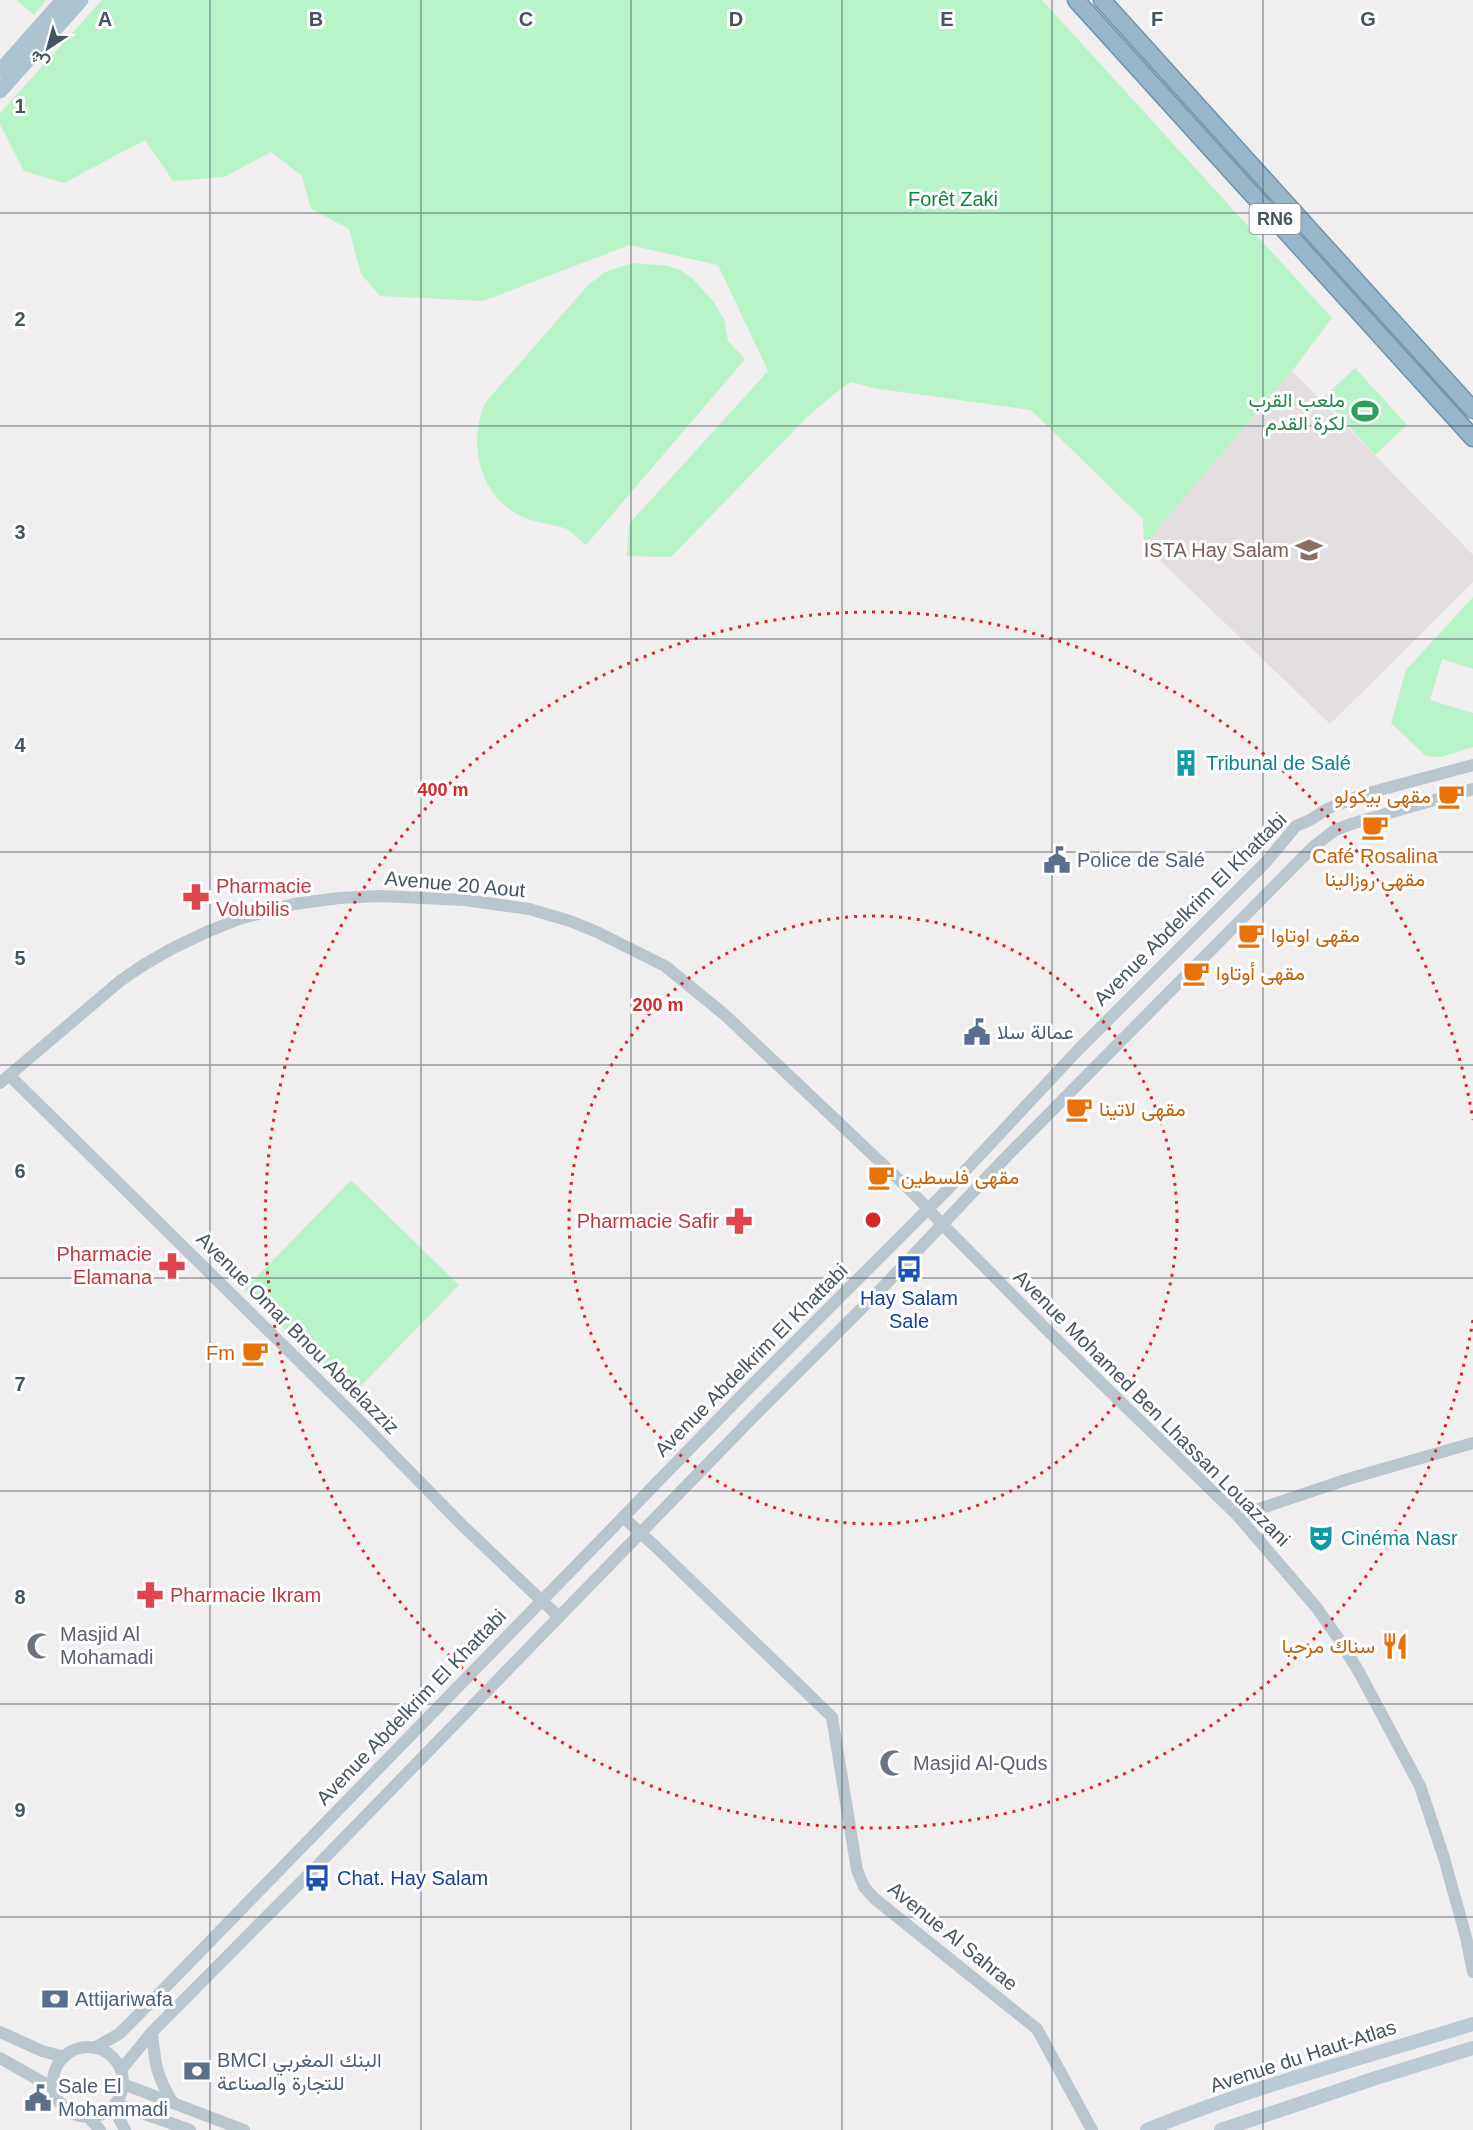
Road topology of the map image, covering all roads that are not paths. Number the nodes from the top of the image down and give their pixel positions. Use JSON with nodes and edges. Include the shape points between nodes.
{"nodes":[{"id":1,"x":63,"y":0,"type":"edge"},
{"id":2,"x":81,"y":0,"type":"edge"},
{"id":3,"x":1076,"y":0,"type":"edge"},
{"id":4,"x":1102,"y":0,"type":"edge"},
{"id":5,"x":0,"y":71,"type":"edge"},
{"id":6,"x":0,"y":91,"type":"edge"},
{"id":7,"x":1473,"y":410,"type":"edge"},
{"id":8,"x":1473,"y":438,"type":"edge"},
{"id":9,"x":1473,"y":765,"type":"edge"},
{"id":10,"x":1473,"y":789,"type":"edge"},
{"id":11,"x":5,"y":1080,"type":"edge"},
{"id":12,"x":928,"y":1209,"type":"junction"},
{"id":13,"x":943,"y":1225,"type":"junction"},
{"id":14,"x":1473,"y":1443,"type":"edge"},
{"id":15,"x":1238,"y":1516,"type":"junction"},
{"id":16,"x":623,"y":1517,"type":"junction"},
{"id":17,"x":641,"y":1533,"type":"junction"},
{"id":18,"x":542,"y":1600,"type":"junction"},
{"id":19,"x":559,"y":1617,"type":"junction"},
{"id":20,"x":1469,"y":1940,"type":"edge"},
{"id":21,"x":1473,"y":1972,"type":"edge"},
{"id":22,"x":1473,"y":2024,"type":"edge"},
{"id":23,"x":0,"y":2032,"type":"edge"},
{"id":24,"x":152,"y":2032,"type":"junction"},
{"id":25,"x":94,"y":2048,"type":"junction"},
{"id":26,"x":1473,"y":2048,"type":"edge"},
{"id":27,"x":64,"y":2057,"type":"junction"},
{"id":28,"x":0,"y":2058,"type":"edge"},
{"id":29,"x":121,"y":2070,"type":"junction"},
{"id":30,"x":123,"y":2084,"type":"junction"},
{"id":31,"x":53,"y":2088,"type":"junction"},
{"id":32,"x":173,"y":2103,"type":"junction"},
{"id":33,"x":114,"y":2106,"type":"junction"},
{"id":34,"x":88,"y":2117,"type":"junction"},
{"id":35,"x":168,"y":2122,"type":"junction"},
{"id":36,"x":100,"y":2130,"type":"edge"},
{"id":37,"x":125,"y":2130,"type":"edge"},
{"id":38,"x":152,"y":2130,"type":"edge"},
{"id":39,"x":190,"y":2130,"type":"edge"},
{"id":40,"x":244,"y":2130,"type":"edge"},
{"id":41,"x":1092,"y":2130,"type":"edge"},
{"id":42,"x":1147,"y":2130,"type":"edge"},
{"id":43,"x":1221,"y":2130,"type":"edge"}],
"edges":[{"from":1,"to":5,"type":"main road"},
{"from":2,"to":6,"type":"main road"},
{"from":3,"to":8,"type":"highway","number":"RN6"},
{"from":4,"to":7,"type":"highway","number":"RN6"},
{"from":9,"to":12,"type":"street","name":"Avenue Abdelkrim El Khattabi","via":[[1361,795],[1296,825],[1282,846],[1079,1049]]},
{"from":10,"to":13,"type":"street","via":[[1354,823],[1319,841]]},
{"from":11,"to":12,"type":"street","name":"Avenue 20 Aout","via":[[120,981],[175,947],[239,919],[294,904],[363,896],[465,900],[529,909],[570,921],[665,966],[742,1030]]},
{"from":11,"to":18,"type":"street","name":"Avenue Omar Bnou Abdelazziz"},
{"from":12,"to":13,"type":"street","name":"Avenue Mohamed Ben Lhassan Louazzani"},
{"from":12,"to":16,"type":"street","name":"Avenue Abdelkrim El Khattabi"},
{"from":13,"to":15,"type":"street","name":"Avenue Mohamed Ben Lhassan Louazzani"},
{"from":13,"to":17,"type":"street"},
{"from":14,"to":15,"type":"street"},
{"from":15,"to":20,"type":"street","name":"Avenue Mohamed Ben Lhassan Louazzani","via":[[1332,1630],[1386,1720],[1420,1785]]},
{"from":16,"to":17,"type":"street","name":"Avenue Al Sahrae"},
{"from":16,"to":18,"type":"street","name":"Avenue Abdelkrim El Khattabi"},
{"from":17,"to":19,"type":"street"},
{"from":17,"to":41,"type":"street","name":"Avenue Al Sahrae","via":[[832,1717],[853,1855],[864,1887],[1037,2029]]},
{"from":18,"to":19,"type":"street","name":"Avenue Omar Bnou Abdelazziz"},
{"from":18,"to":25,"type":"street","name":"Avenue Abdelkrim El Khattabi","via":[[119,2034]]},
{"from":19,"to":24,"type":"street"},
{"from":20,"to":21,"type":"street","name":"Avenue Mohamed Ben Lhassan Louazzani"},
{"from":22,"to":42,"type":"main road","name":"Avenue du Haut-Atlas","via":[[1302,2074]]},
{"from":23,"to":27,"type":"street"},
{"from":24,"to":29,"type":"street"},
{"from":24,"to":32,"type":"street","via":[[156,2071]]},
{"from":25,"to":27,"type":"street","via":[[78,2048]]},
{"from":25,"to":29,"type":"street","via":[[106,2052]]},
{"from":26,"to":43,"type":"main road"},
{"from":27,"to":31,"type":"street","via":[[54,2071]]},
{"from":28,"to":31,"type":"street"},
{"from":29,"to":30,"type":"street"},
{"from":30,"to":32,"type":"street"},
{"from":30,"to":33,"type":"street"},
{"from":31,"to":34,"type":"street","via":[[67,2110]]},
{"from":32,"to":40,"type":"street"},
{"from":33,"to":34,"type":"street","via":[[106,2113]]},
{"from":33,"to":35,"type":"street"},
{"from":33,"to":37,"type":"street"},
{"from":34,"to":36,"type":"street"},
{"from":35,"to":38,"type":"street"},
{"from":35,"to":39,"type":"street"}]}
